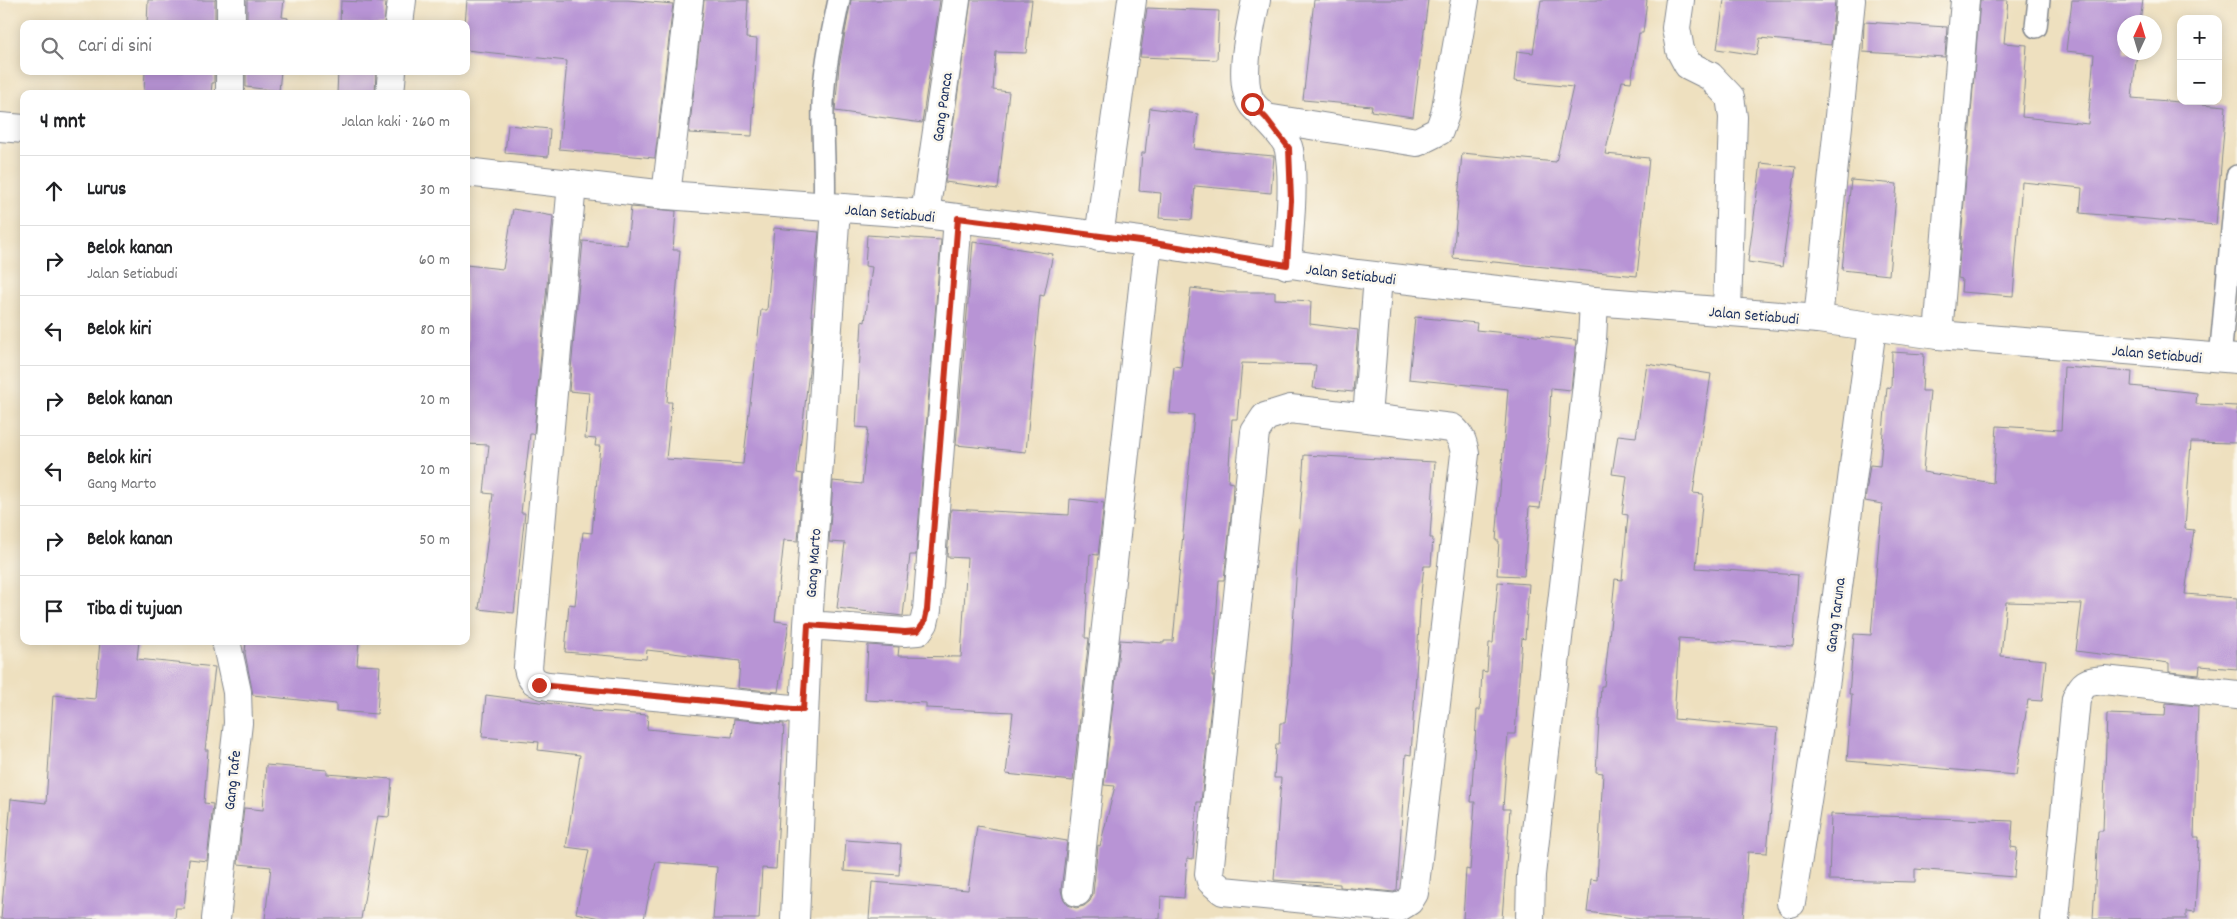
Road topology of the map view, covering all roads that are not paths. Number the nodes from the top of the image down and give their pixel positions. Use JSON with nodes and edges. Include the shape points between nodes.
{"nodes":[{"id":1,"x":231,"y":0,"type":"edge"},
{"id":2,"x":402,"y":0,"type":"edge"},
{"id":3,"x":689,"y":0,"type":"edge"},
{"id":4,"x":839,"y":0,"type":"edge"},
{"id":5,"x":956,"y":0,"type":"edge"},
{"id":6,"x":1132,"y":0,"type":"edge"},
{"id":7,"x":1256,"y":0,"type":"edge"},
{"id":8,"x":1465,"y":0,"type":"edge"},
{"id":9,"x":1680,"y":0,"type":"edge"},
{"id":10,"x":1851,"y":0,"type":"edge"},
{"id":11,"x":1965,"y":0,"type":"edge"},
{"id":12,"x":2039,"y":0,"type":"edge"},
{"id":13,"x":231,"y":20,"type":"edge"},
{"id":14,"x":400,"y":20,"type":"edge"},
{"id":15,"x":2036,"y":27,"type":"dead end"},
{"id":16,"x":230,"y":75,"type":"edge"},
{"id":17,"x":392,"y":75,"type":"edge"},
{"id":18,"x":230,"y":90,"type":"edge"},
{"id":19,"x":390,"y":90,"type":"edge"},
{"id":20,"x":1266,"y":118,"type":"junction"},
{"id":21,"x":0,"y":127,"type":"edge"},
{"id":22,"x":20,"y":129,"type":"edge"},
{"id":23,"x":470,"y":172,"type":"edge"},
{"id":24,"x":2237,"y":176,"type":"edge"},
{"id":25,"x":572,"y":184,"type":"junction"},
{"id":26,"x":666,"y":194,"type":"junction"},
{"id":27,"x":2236,"y":199,"type":"edge"},
{"id":28,"x":830,"y":208,"type":"junction"},
{"id":29,"x":926,"y":214,"type":"junction"},
{"id":30,"x":958,"y":218,"type":"junction"},
{"id":31,"x":1100,"y":237,"type":"junction"},
{"id":32,"x":1148,"y":242,"type":"junction"},
{"id":33,"x":1287,"y":265,"type":"junction"},
{"id":34,"x":1378,"y":276,"type":"junction"},
{"id":35,"x":1594,"y":300,"type":"junction"},
{"id":36,"x":1727,"y":311,"type":"junction"},
{"id":37,"x":1818,"y":319,"type":"junction"},
{"id":38,"x":1872,"y":326,"type":"junction"},
{"id":39,"x":1938,"y":335,"type":"junction"},
{"id":40,"x":2228,"y":359,"type":"edge"},
{"id":41,"x":1367,"y":417,"type":"junction"},
{"id":42,"x":808,"y":625,"type":"junction"},
{"id":43,"x":227,"y":645,"type":"edge"},
{"id":44,"x":2237,"y":695,"type":"edge"},
{"id":45,"x":803,"y":710,"type":"junction"},
{"id":46,"x":1077,"y":892,"type":"dead end"},
{"id":47,"x":1791,"y":903,"type":"dead end"},
{"id":48,"x":216,"y":919,"type":"edge"},
{"id":49,"x":795,"y":919,"type":"edge"},
{"id":50,"x":1530,"y":919,"type":"edge"},
{"id":51,"x":2055,"y":919,"type":"edge"}],
"edges":[{"from":1,"to":13,"type":"street"},
{"from":2,"to":14,"type":"street"},
{"from":3,"to":26,"type":"street"},
{"from":4,"to":28,"type":"lane","via":[[823,104]]},
{"from":5,"to":29,"type":"street","name":"Gang Panca"},
{"from":6,"to":31,"type":"street"},
{"from":7,"to":20,"type":"street","via":[[1244,75],[1252,104]]},
{"from":8,"to":20,"type":"street","via":[[1445,114],[1439,130],[1417,142]]},
{"from":9,"to":36,"type":"street","via":[[1676,28],[1680,50],[1688,65],[1710,76],[1730,97],[1733,116]]},
{"from":10,"to":37,"type":"street"},
{"from":11,"to":39,"type":"street"},
{"from":12,"to":15,"type":"lane"},
{"from":16,"to":18,"type":"street"},
{"from":17,"to":19,"type":"street"},
{"from":20,"to":33,"type":"street","via":[[1289,148],[1291,200]]},
{"from":21,"to":22,"type":"street"},
{"from":23,"to":25,"type":"street","name":"Jalan Setiabudi"},
{"from":24,"to":27,"type":"lane"},
{"from":25,"to":26,"type":"street","name":"Jalan Setiabudi"},
{"from":25,"to":45,"type":"street","via":[[528,668],[530,676],[539,685]]},
{"from":26,"to":28,"type":"street","name":"Jalan Setiabudi"},
{"from":27,"to":40,"type":"lane","via":[[2227,296]]},
{"from":28,"to":29,"type":"street","name":"Jalan Setiabudi"},
{"from":28,"to":42,"type":"street","name":"Gang Marto"},
{"from":29,"to":30,"type":"street","name":"Jalan Setiabudi"},
{"from":30,"to":31,"type":"street","name":"Jalan Setiabudi"},
{"from":30,"to":42,"type":"street","via":[[924,623],[918,631],[905,632]]},
{"from":31,"to":32,"type":"street","name":"Jalan Setiabudi"},
{"from":32,"to":33,"type":"street","name":"Jalan Setiabudi"},
{"from":32,"to":46,"type":"street"},
{"from":33,"to":34,"type":"street","name":"Jalan Setiabudi"},
{"from":34,"to":35,"type":"street","name":"Jalan Setiabudi"},
{"from":34,"to":41,"type":"street"},
{"from":35,"to":36,"type":"street","name":"Jalan Setiabudi"},
{"from":35,"to":50,"type":"street","via":[[1531,875]]},
{"from":36,"to":37,"type":"street","name":"Jalan Setiabudi"},
{"from":37,"to":38,"type":"street","name":"Jalan Setiabudi"},
{"from":38,"to":39,"type":"street","name":"Jalan Setiabudi"},
{"from":38,"to":47,"type":"street","name":"Gang Taruna","via":[[1826,679]]},
{"from":39,"to":40,"type":"street","name":"Jalan Setiabudi"},
{"from":41,"to":41,"type":"street","via":[[1452,428],[1461,437],[1465,454],[1414,893],[1398,908],[1223,891],[1211,881],[1209,874],[1255,432],[1265,417],[1290,409]]},
{"from":42,"to":45,"type":"street","name":"Gang Marto"},
{"from":43,"to":48,"type":"street","name":"Gang Tafe","via":[[237,692],[238,723]]},
{"from":44,"to":51,"type":"street","via":[[2104,680],[2087,681],[2081,688],[2076,699]]},
{"from":45,"to":49,"type":"street","name":"Gang Marto"}]}
